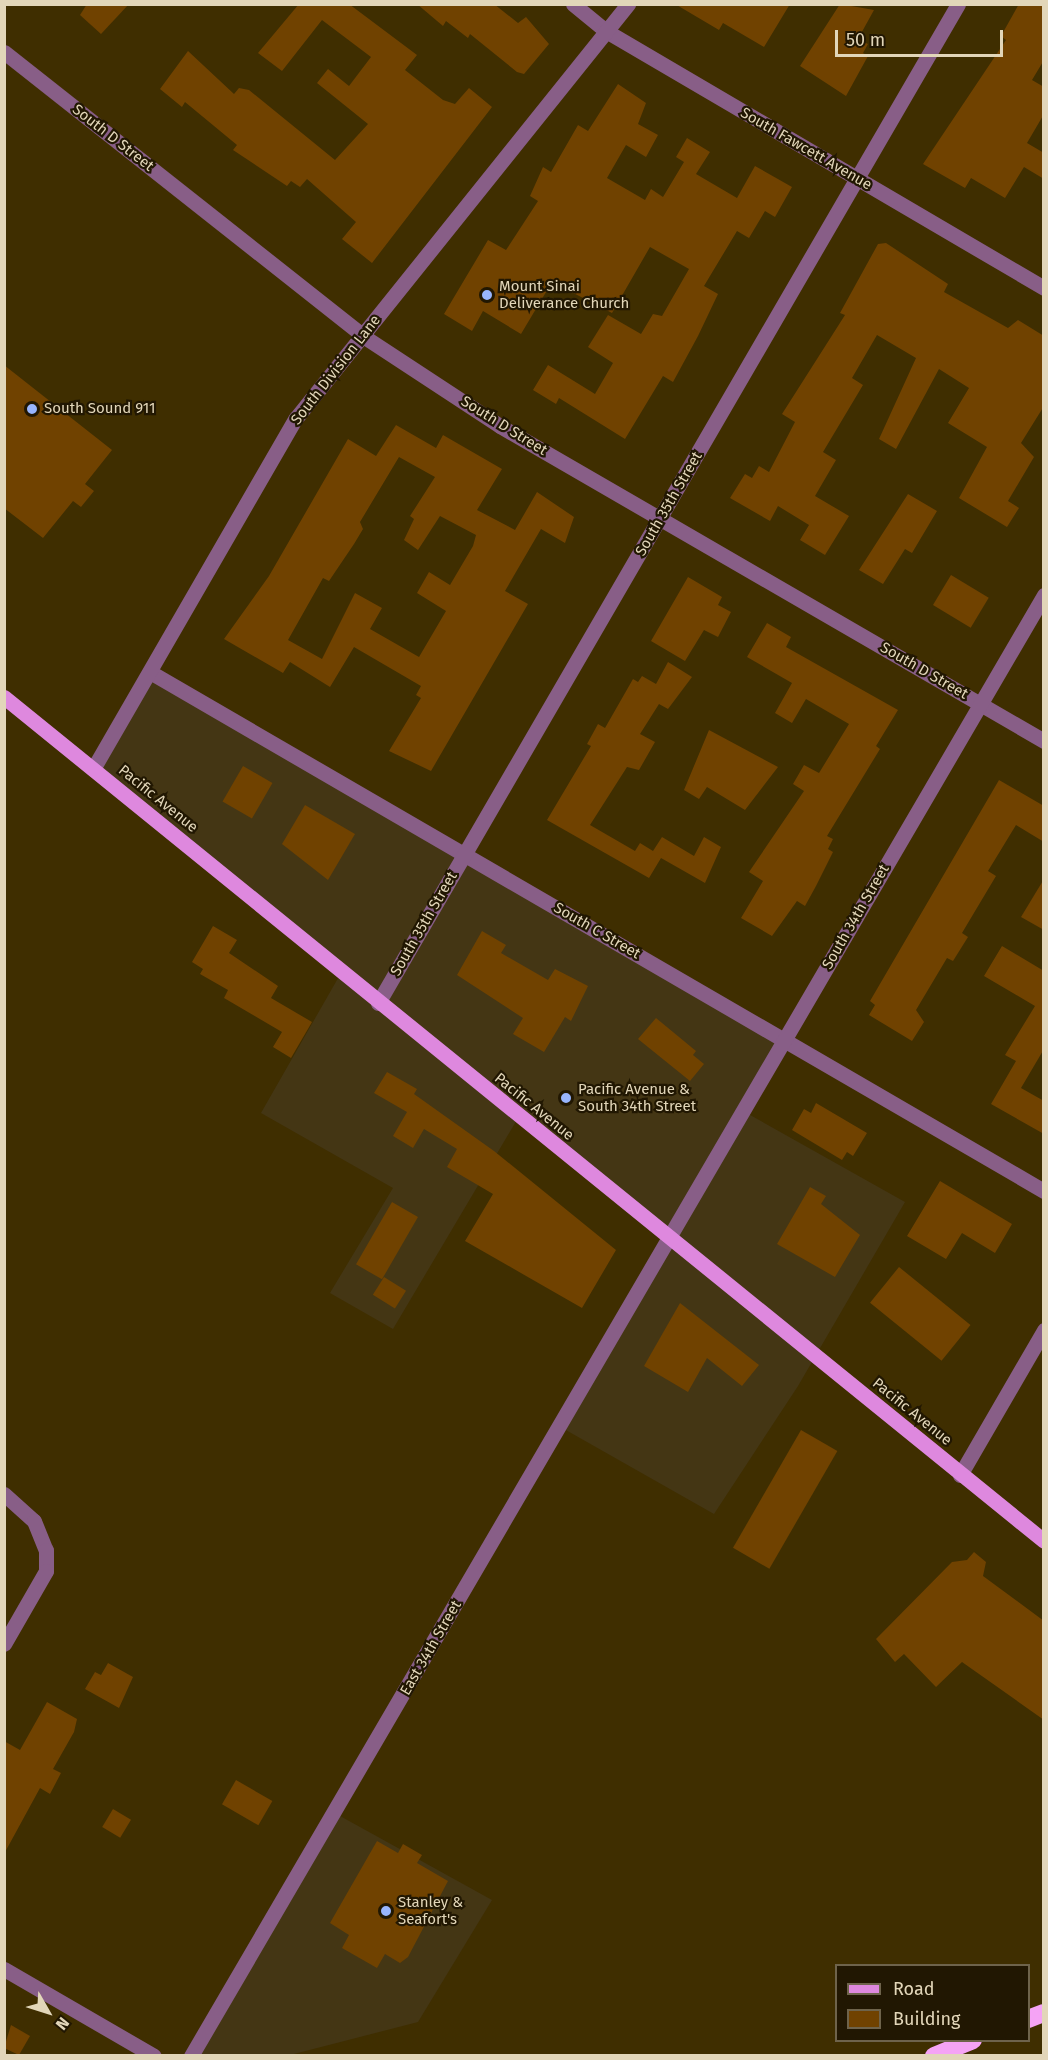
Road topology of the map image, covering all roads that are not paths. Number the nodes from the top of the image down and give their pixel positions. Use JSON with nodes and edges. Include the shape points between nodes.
{"nodes":[{"id":1,"x":573,"y":4,"type":"edge"},
{"id":2,"x":627,"y":4,"type":"edge"},
{"id":3,"x":958,"y":4,"type":"edge"},
{"id":4,"x":606,"y":31,"type":"junction"},
{"id":5,"x":4,"y":52,"type":"edge"},
{"id":6,"x":857,"y":179,"type":"junction"},
{"id":7,"x":1044,"y":288,"type":"edge"},
{"id":8,"x":363,"y":336,"type":"junction"},
{"id":9,"x":661,"y":519,"type":"junction"},
{"id":10,"x":1044,"y":595,"type":"edge"},
{"id":11,"x":150,"y":672,"type":"junction"},
{"id":12,"x":4,"y":697,"type":"edge"},
{"id":13,"x":980,"y":704,"type":"junction"},
{"id":14,"x":1044,"y":741,"type":"edge"},
{"id":15,"x":93,"y":769,"type":"junction"},
{"id":16,"x":465,"y":854,"type":"junction"},
{"id":17,"x":378,"y":1003,"type":"junction"},
{"id":18,"x":785,"y":1041,"type":"junction"},
{"id":19,"x":1044,"y":1191,"type":"edge"},
{"id":20,"x":669,"y":1240,"type":"junction"},
{"id":21,"x":1044,"y":1330,"type":"edge"},
{"id":22,"x":960,"y":1474,"type":"junction"},
{"id":23,"x":4,"y":1494,"type":"edge"},
{"id":24,"x":1044,"y":1541,"type":"edge"},
{"id":25,"x":4,"y":1644,"type":"edge"},
{"id":26,"x":4,"y":1969,"type":"edge"},
{"id":27,"x":1044,"y":2013,"type":"edge"},
{"id":28,"x":1030,"y":2019,"type":"edge"},
{"id":29,"x":968,"y":2042,"type":"edge"},
{"id":30,"x":154,"y":2055,"type":"edge"},
{"id":31,"x":190,"y":2055,"type":"edge"},
{"id":32,"x":934,"y":2055,"type":"edge"}],
"edges":[{"from":1,"to":4,"type":"street","name":"South Fawcett Avenue"},
{"from":2,"to":4,"type":"street","name":"South Division Lane"},
{"from":3,"to":6,"type":"street","name":"South 35th Street"},
{"from":4,"to":6,"type":"street","name":"South Fawcett Avenue"},
{"from":4,"to":8,"type":"street","name":"South Division Lane"},
{"from":5,"to":8,"type":"street","name":"South D Street"},
{"from":6,"to":7,"type":"street","name":"South Fawcett Avenue"},
{"from":6,"to":9,"type":"street","name":"South 35th Street"},
{"from":8,"to":9,"type":"street","name":"South D Street","via":[[500,426]]},
{"from":8,"to":11,"type":"street","name":"South Division Lane","via":[[296,418]]},
{"from":9,"to":13,"type":"street","name":"South D Street"},
{"from":9,"to":16,"type":"street","name":"South 35th Street"},
{"from":10,"to":13,"type":"street","name":"South 34th Street"},
{"from":11,"to":15,"type":"street","name":"South Division Lane"},
{"from":11,"to":16,"type":"street","name":"South C Street"},
{"from":12,"to":15,"type":"main road","name":"Pacific Avenue"},
{"from":13,"to":14,"type":"street","name":"South D Street"},
{"from":13,"to":18,"type":"street","name":"South 34th Street"},
{"from":15,"to":17,"type":"main road","name":"Pacific Avenue"},
{"from":16,"to":17,"type":"street","name":"South 35th Street"},
{"from":16,"to":18,"type":"street","name":"South C Street"},
{"from":17,"to":20,"type":"main road","name":"Pacific Avenue"},
{"from":18,"to":19,"type":"street","name":"South C Street"},
{"from":18,"to":20,"type":"street","name":"South 34th Street"},
{"from":20,"to":22,"type":"main road","name":"Pacific Avenue"},
{"from":20,"to":31,"type":"street","name":"East 34th Street"},
{"from":21,"to":22,"type":"street"},
{"from":22,"to":24,"type":"main road","name":"Pacific Avenue"},
{"from":23,"to":25,"type":"street","via":[[41,1531],[46,1571]]},
{"from":26,"to":30,"type":"street"},
{"from":27,"to":28,"type":"highway"},
{"from":29,"to":32,"type":"highway"}]}
